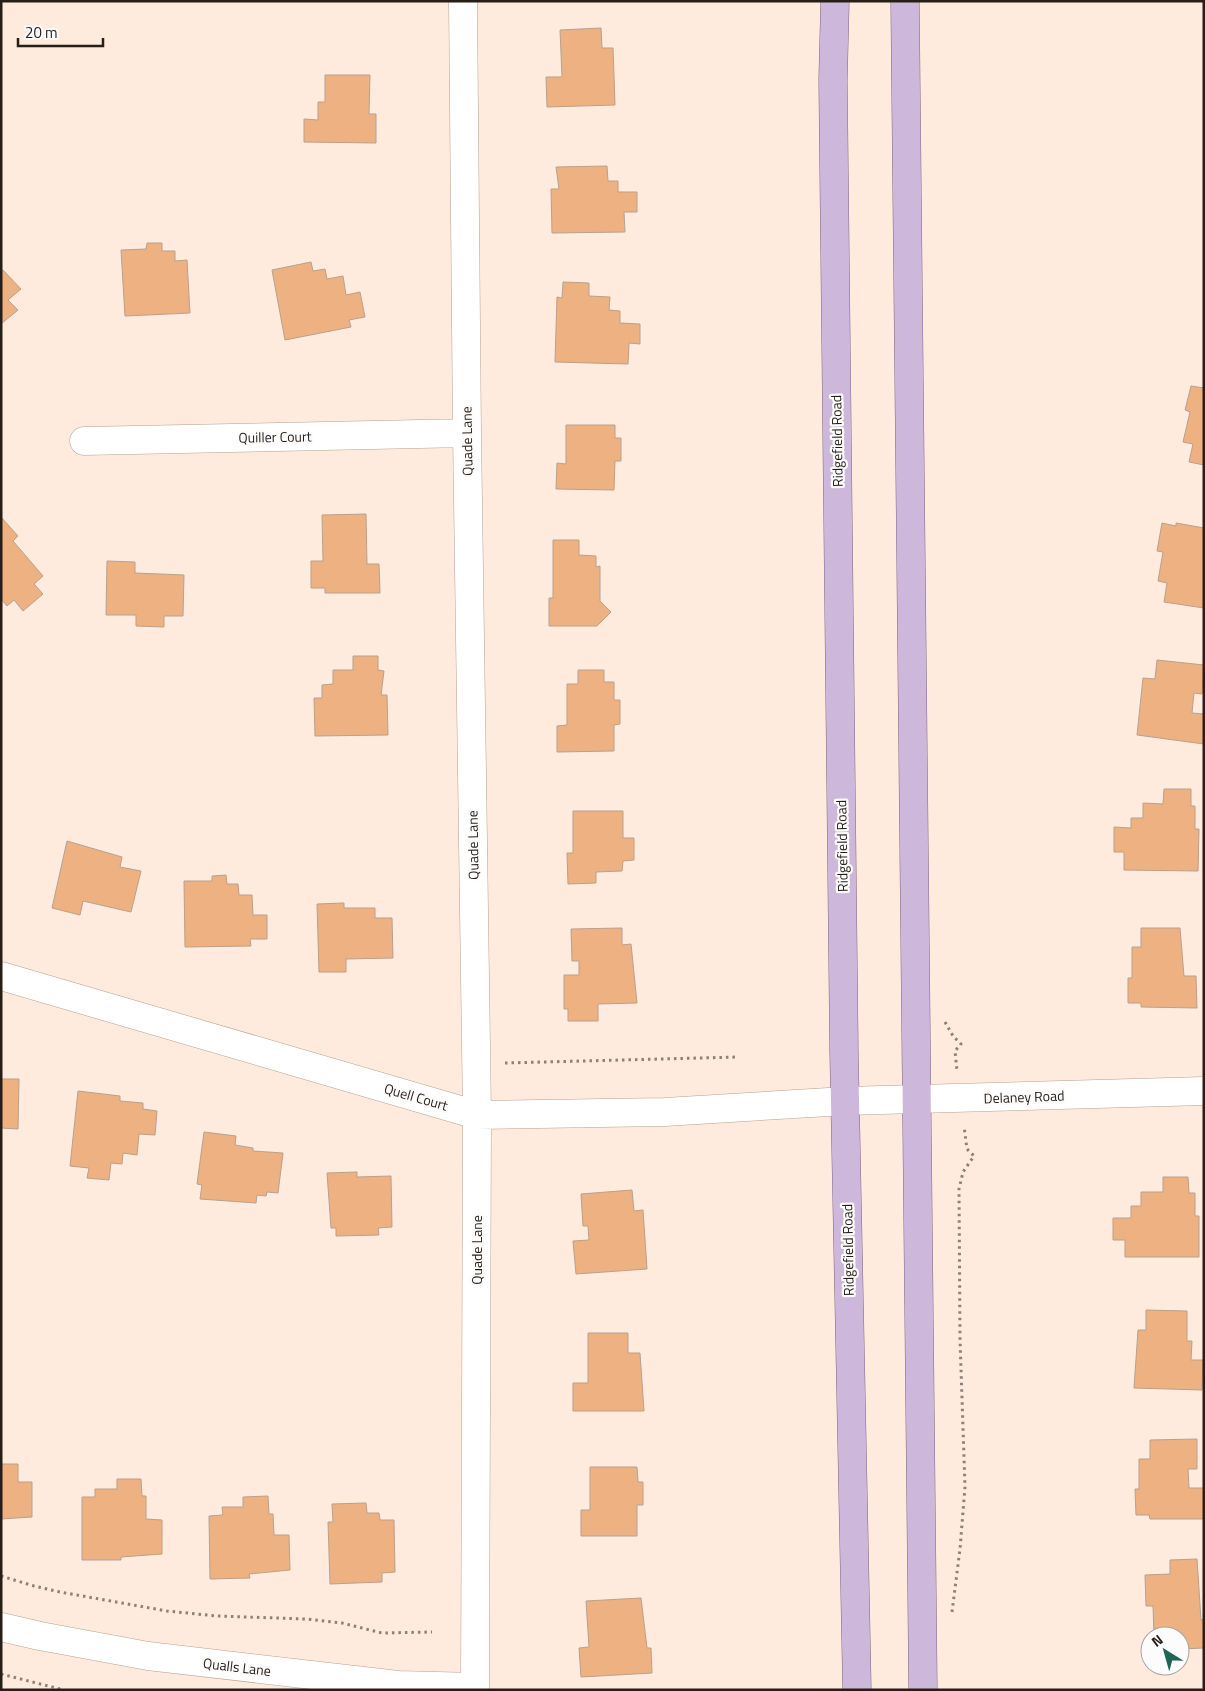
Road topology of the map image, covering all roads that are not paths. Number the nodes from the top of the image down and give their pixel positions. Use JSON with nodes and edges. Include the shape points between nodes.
{"nodes":[{"id":1,"x":463,"y":1,"type":"edge"},
{"id":2,"x":835,"y":1,"type":"edge"},
{"id":3,"x":905,"y":1,"type":"edge"},
{"id":4,"x":466,"y":433,"type":"junction"},
{"id":5,"x":84,"y":441,"type":"dead end"},
{"id":6,"x":1,"y":976,"type":"edge"},
{"id":7,"x":1204,"y":1091,"type":"edge"},
{"id":8,"x":916,"y":1100,"type":"junction"},
{"id":9,"x":845,"y":1101,"type":"junction"},
{"id":10,"x":477,"y":1115,"type":"junction"},
{"id":11,"x":1,"y":1627,"type":"edge"},
{"id":12,"x":475,"y":1689,"type":"edge"},
{"id":13,"x":856,"y":1690,"type":"edge"},
{"id":14,"x":923,"y":1690,"type":"edge"}],
"edges":[{"from":1,"to":4,"type":"street","name":"Quade Lane"},
{"from":2,"to":9,"type":"main road","name":"Ridgefield Road","via":[[833,80]]},
{"from":3,"to":8,"type":"main road"},
{"from":4,"to":5,"type":"street","name":"Quiller Court"},
{"from":4,"to":10,"type":"street","name":"Quade Lane"},
{"from":6,"to":10,"type":"street","name":"Quell Court"},
{"from":7,"to":8,"type":"street","name":"Delaney Road"},
{"from":8,"to":9,"type":"street","name":"Delaney Road"},
{"from":8,"to":14,"type":"main road"},
{"from":9,"to":10,"type":"street","name":"Quell Court","via":[[666,1112]]},
{"from":9,"to":13,"type":"main road","name":"Ridgefield Road"},
{"from":10,"to":12,"type":"street","name":"Quade Lane"},
{"from":11,"to":12,"type":"street","name":"Qualls Lane","via":[[148,1656],[398,1685]]}]}
